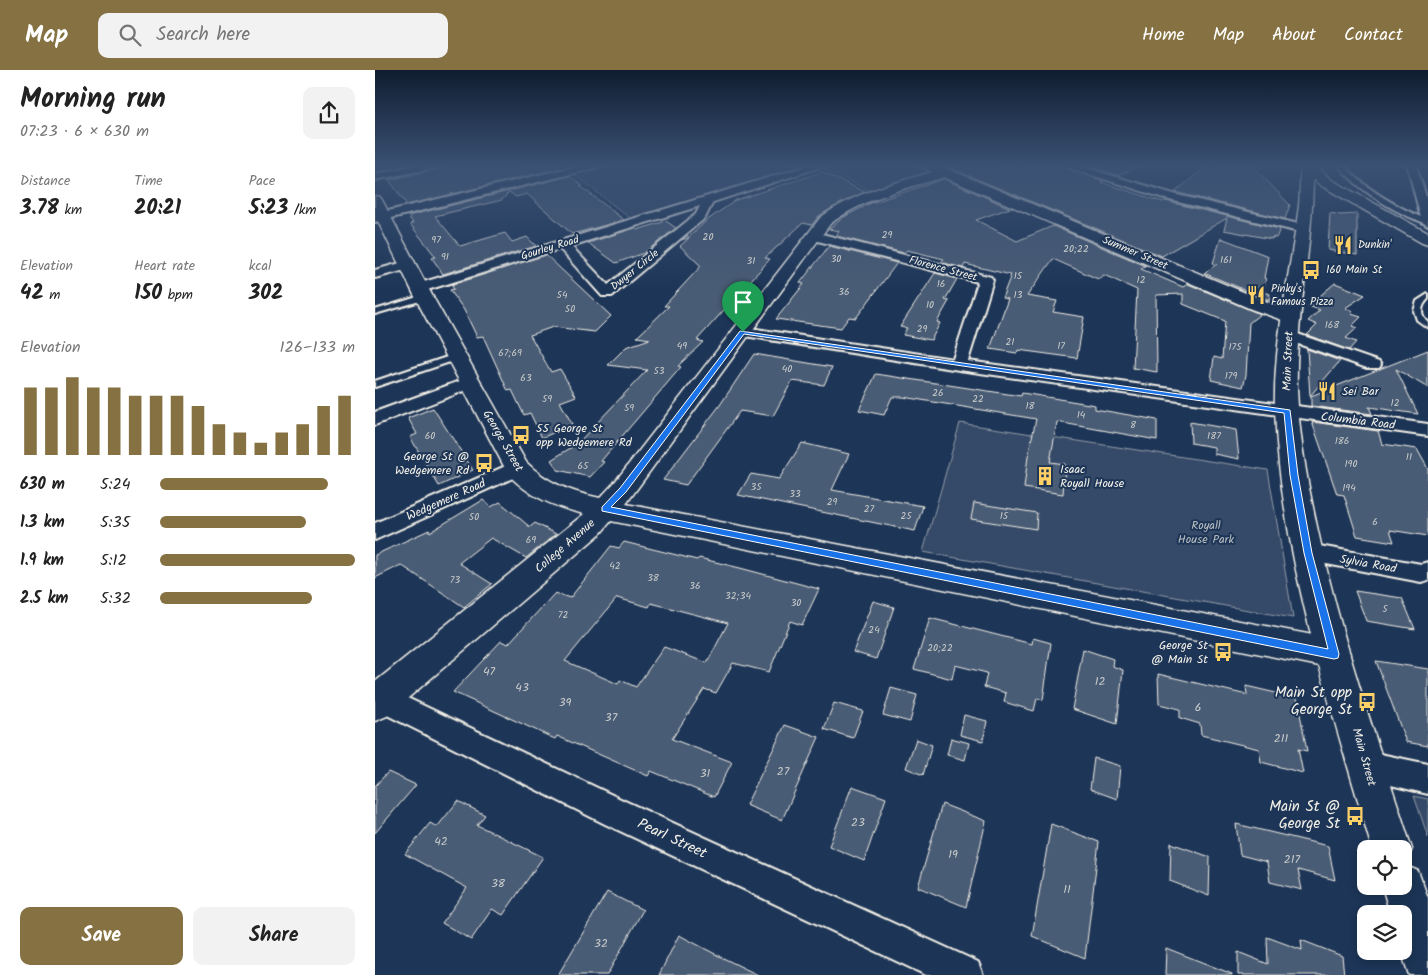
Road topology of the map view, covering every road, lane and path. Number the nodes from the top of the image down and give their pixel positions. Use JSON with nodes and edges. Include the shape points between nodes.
{"nodes":[{"id":1,"x":424,"y":206,"type":"edge"},
{"id":2,"x":687,"y":206,"type":"edge"},
{"id":3,"x":705,"y":206,"type":"edge"},
{"id":4,"x":847,"y":206,"type":"edge"},
{"id":5,"x":1021,"y":206,"type":"edge"},
{"id":6,"x":1223,"y":206,"type":"edge"},
{"id":7,"x":1306,"y":206,"type":"edge"},
{"id":8,"x":1309,"y":206,"type":"edge"},
{"id":9,"x":1368,"y":206,"type":"edge"},
{"id":10,"x":1393,"y":206,"type":"edge"},
{"id":11,"x":1423,"y":206,"type":"edge"},
{"id":12,"x":379,"y":217,"type":"edge"},
{"id":13,"x":1305,"y":220,"type":"junction"},
{"id":14,"x":1428,"y":222,"type":"edge"},
{"id":15,"x":814,"y":236,"type":"junction"},
{"id":16,"x":1428,"y":240,"type":"edge"},
{"id":17,"x":563,"y":244,"type":"junction"},
{"id":18,"x":408,"y":265,"type":"junction"},
{"id":19,"x":375,"y":274,"type":"edge"},
{"id":20,"x":421,"y":293,"type":"junction"},
{"id":21,"x":1428,"y":296,"type":"edge"},
{"id":22,"x":375,"y":312,"type":"edge"},
{"id":23,"x":1289,"y":326,"type":"junction"},
{"id":24,"x":1428,"y":326,"type":"edge"},
{"id":25,"x":743,"y":332,"type":"junction"},
{"id":26,"x":456,"y":357,"type":"junction"},
{"id":27,"x":959,"y":365,"type":"junction"},
{"id":28,"x":1373,"y":365,"type":"dead end"},
{"id":29,"x":471,"y":382,"type":"junction"},
{"id":30,"x":375,"y":384,"type":"edge"},
{"id":31,"x":1287,"y":411,"type":"junction"},
{"id":32,"x":375,"y":419,"type":"edge"},
{"id":33,"x":1428,"y":430,"type":"edge"},
{"id":34,"x":517,"y":468,"type":"junction"},
{"id":35,"x":605,"y":509,"type":"junction"},
{"id":36,"x":375,"y":532,"type":"edge"},
{"id":37,"x":1308,"y":553,"type":"junction"},
{"id":38,"x":1428,"y":572,"type":"edge"},
{"id":39,"x":1334,"y":654,"type":"junction"},
{"id":40,"x":379,"y":702,"type":"edge"},
{"id":41,"x":1366,"y":765,"type":"junction"},
{"id":42,"x":1428,"y":778,"type":"edge"},
{"id":43,"x":1389,"y":840,"type":"edge"},
{"id":44,"x":1406,"y":895,"type":"edge"},
{"id":45,"x":1426,"y":952,"type":"edge"},
{"id":46,"x":965,"y":975,"type":"edge"}],
"edges":[{"from":1,"to":12,"type":"street"},
{"from":2,"to":17,"type":"street","name":"Gourley Road"},
{"from":3,"to":17,"type":"street","name":"Dwyer Circle","via":[[701,216],[607,293]]},
{"from":4,"to":15,"type":"street","name":"College Avenue","via":[[830,216]]},
{"from":5,"to":23,"type":"street","name":"Summer Street"},
{"from":6,"to":13,"type":"street"},
{"from":7,"to":13,"type":"street","name":"Main Street"},
{"from":8,"to":13,"type":"street"},
{"from":9,"to":16,"type":"street"},
{"from":10,"to":14,"type":"lane"},
{"from":11,"to":14,"type":"street"},
{"from":12,"to":18,"type":"street","name":"George Street"},
{"from":13,"to":23,"type":"street","name":"Main Street"},
{"from":15,"to":25,"type":"street","name":"College Avenue"},
{"from":15,"to":27,"type":"street","name":"Florence Street","via":[[986,280]]},
{"from":17,"to":20,"type":"street","name":"Gourley Road"},
{"from":18,"to":19,"type":"street"},
{"from":18,"to":20,"type":"street","name":"George Street"},
{"from":20,"to":22,"type":"lane"},
{"from":20,"to":26,"type":"street","name":"George Street"},
{"from":21,"to":24,"type":"lane","via":[[1420,303],[1417,313]]},
{"from":23,"to":28,"type":"street"},
{"from":23,"to":31,"type":"street","name":"Main Street"},
{"from":25,"to":27,"type":"street","name":"Columbia Road"},
{"from":25,"to":35,"type":"street","name":"College Avenue","via":[[623,490]]},
{"from":26,"to":29,"type":"street","name":"George Street"},
{"from":26,"to":30,"type":"lane"},
{"from":27,"to":31,"type":"street","name":"Columbia Road"},
{"from":29,"to":32,"type":"street"},
{"from":29,"to":34,"type":"street","name":"George Street"},
{"from":31,"to":33,"type":"street","name":"Columbia Road"},
{"from":31,"to":37,"type":"street","name":"Main Street"},
{"from":34,"to":35,"type":"street","name":"George Street","via":[[526,480],[543,490]]},
{"from":34,"to":36,"type":"street","name":"Wedgemere Road"},
{"from":35,"to":39,"type":"street","name":"George Street"},
{"from":35,"to":40,"type":"street","name":"College Avenue","via":[[591,525]]},
{"from":37,"to":38,"type":"street","name":"Sylvia Road"},
{"from":37,"to":39,"type":"street","name":"Main Street"},
{"from":39,"to":41,"type":"street","name":"Main Street"},
{"from":40,"to":46,"type":"street","name":"Pearl Street"},
{"from":41,"to":42,"type":"street"},
{"from":41,"to":43,"type":"street","name":"Main Street"},
{"from":44,"to":45,"type":"street"}]}
